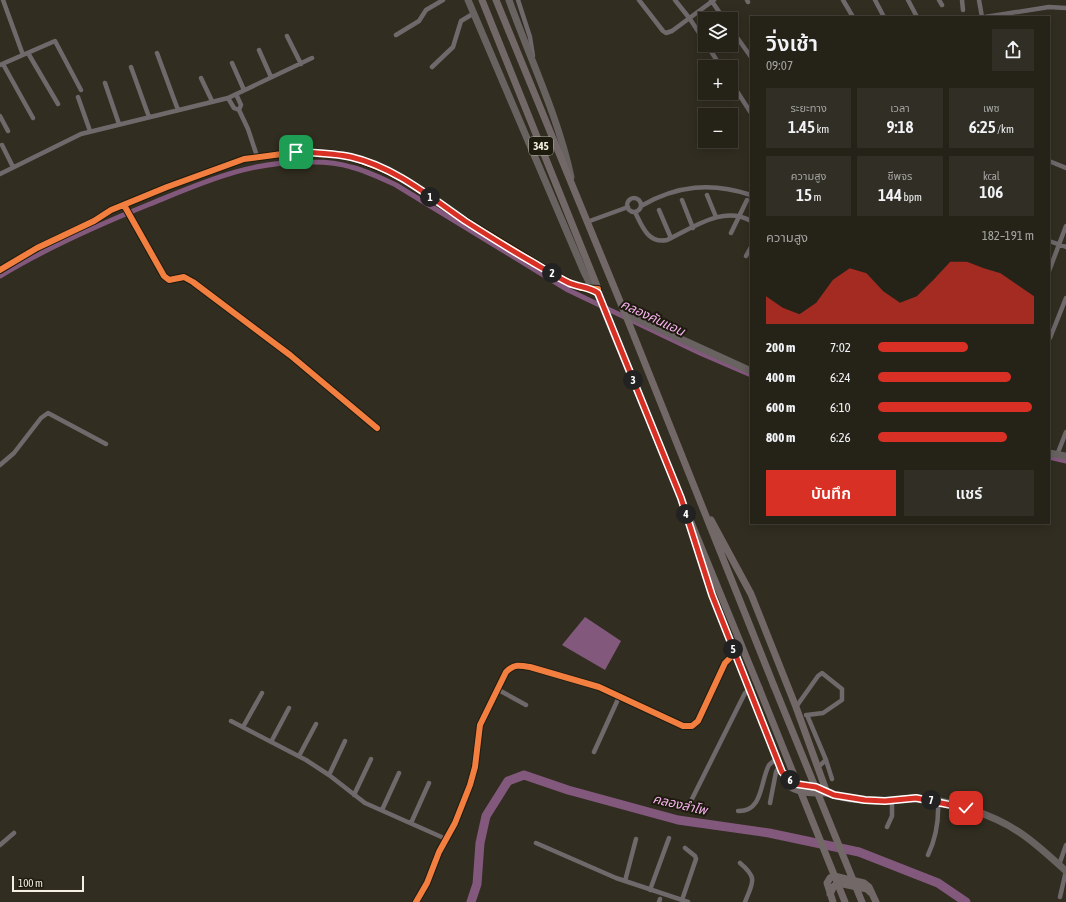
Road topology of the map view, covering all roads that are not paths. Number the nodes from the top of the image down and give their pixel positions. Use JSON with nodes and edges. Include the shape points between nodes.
{"nodes":[{"id":1,"x":3,"y":0,"type":"edge"},
{"id":2,"x":443,"y":0,"type":"edge"},
{"id":3,"x":464,"y":0,"type":"edge"},
{"id":4,"x":468,"y":0,"type":"edge"},
{"id":5,"x":482,"y":0,"type":"edge"},
{"id":6,"x":496,"y":0,"type":"edge"},
{"id":7,"x":509,"y":0,"type":"edge"},
{"id":8,"x":518,"y":0,"type":"edge"},
{"id":9,"x":639,"y":0,"type":"edge"},
{"id":10,"x":675,"y":0,"type":"edge"},
{"id":11,"x":843,"y":0,"type":"edge"},
{"id":12,"x":876,"y":0,"type":"edge"},
{"id":13,"x":908,"y":0,"type":"edge"},
{"id":14,"x":962,"y":0,"type":"edge"},
{"id":15,"x":979,"y":0,"type":"edge"},
{"id":16,"x":712,"y":1,"type":"edge"},
{"id":17,"x":1066,"y":8,"type":"edge"},
{"id":18,"x":963,"y":10,"type":"dead end"},
{"id":19,"x":719,"y":12,"type":"edge"},
{"id":20,"x":471,"y":15,"type":"junction"},
{"id":21,"x":852,"y":16,"type":"edge"},
{"id":22,"x":884,"y":16,"type":"edge"},
{"id":23,"x":916,"y":16,"type":"edge"},
{"id":24,"x":982,"y":16,"type":"edge"},
{"id":25,"x":991,"y":16,"type":"edge"},
{"id":26,"x":690,"y":19,"type":"junction"},
{"id":27,"x":698,"y":31,"type":"edge"},
{"id":28,"x":396,"y":35,"type":"dead end"},
{"id":29,"x":287,"y":36,"type":"dead end"},
{"id":30,"x":738,"y":39,"type":"edge"},
{"id":31,"x":259,"y":50,"type":"dead end"},
{"id":32,"x":157,"y":53,"type":"dead end"},
{"id":33,"x":26,"y":54,"type":"junction"},
{"id":34,"x":750,"y":56,"type":"edge"},
{"id":35,"x":312,"y":58,"type":"dead end"},
{"id":36,"x":232,"y":64,"type":"dead end"},
{"id":37,"x":301,"y":64,"type":"junction"},
{"id":38,"x":1,"y":65,"type":"edge"},
{"id":39,"x":535,"y":65,"type":"junction"},
{"id":40,"x":131,"y":67,"type":"dead end"},
{"id":41,"x":432,"y":67,"type":"dead end"},
{"id":42,"x":271,"y":77,"type":"junction"},
{"id":43,"x":201,"y":78,"type":"dead end"},
{"id":44,"x":105,"y":83,"type":"dead end"},
{"id":45,"x":81,"y":90,"type":"dead end"},
{"id":46,"x":244,"y":90,"type":"junction"},
{"id":47,"x":506,"y":91,"type":"junction"},
{"id":48,"x":738,"y":93,"type":"edge"},
{"id":49,"x":236,"y":94,"type":"junction"},
{"id":50,"x":78,"y":97,"type":"dead end"},
{"id":51,"x":228,"y":98,"type":"junction"},
{"id":52,"x":212,"y":101,"type":"junction"},
{"id":53,"x":58,"y":104,"type":"dead end"},
{"id":54,"x":178,"y":110,"type":"junction"},
{"id":55,"x":239,"y":110,"type":"junction"},
{"id":56,"x":750,"y":111,"type":"edge"},
{"id":57,"x":0,"y":116,"type":"edge"},
{"id":58,"x":149,"y":117,"type":"junction"},
{"id":59,"x":33,"y":118,"type":"dead end"},
{"id":60,"x":119,"y":124,"type":"junction"},
{"id":61,"x":8,"y":131,"type":"dead end"},
{"id":62,"x":90,"y":131,"type":"junction"},
{"id":63,"x":2,"y":145,"type":"dead end"},
{"id":64,"x":257,"y":156,"type":"junction"},
{"id":65,"x":1050,"y":161,"type":"edge"},
{"id":66,"x":13,"y":167,"type":"junction"},
{"id":67,"x":1066,"y":168,"type":"edge"},
{"id":68,"x":0,"y":174,"type":"edge"},
{"id":69,"x":574,"y":191,"type":"junction"},
{"id":70,"x":707,"y":195,"type":"dead end"},
{"id":71,"x":750,"y":195,"type":"edge"},
{"id":72,"x":682,"y":200,"type":"dead end"},
{"id":73,"x":747,"y":200,"type":"dead end"},
{"id":74,"x":124,"y":205,"type":"junction"},
{"id":75,"x":641,"y":206,"type":"junction"},
{"id":76,"x":628,"y":207,"type":"junction"},
{"id":77,"x":659,"y":210,"type":"dead end"},
{"id":78,"x":635,"y":212,"type":"junction"},
{"id":79,"x":739,"y":216,"type":"junction"},
{"id":80,"x":716,"y":217,"type":"junction"},
{"id":81,"x":750,"y":221,"type":"edge"},
{"id":82,"x":587,"y":222,"type":"junction"},
{"id":83,"x":1066,"y":226,"type":"edge"},
{"id":84,"x":692,"y":228,"type":"junction"},
{"id":85,"x":730,"y":233,"type":"dead end"},
{"id":86,"x":671,"y":238,"type":"junction"},
{"id":87,"x":1050,"y":241,"type":"edge"},
{"id":88,"x":1059,"y":245,"type":"junction"},
{"id":89,"x":1066,"y":247,"type":"edge"},
{"id":90,"x":750,"y":249,"type":"edge"},
{"id":91,"x":746,"y":256,"type":"dead end"},
{"id":92,"x":1050,"y":268,"type":"edge"},
{"id":93,"x":0,"y":270,"type":"edge"},
{"id":94,"x":597,"y":293,"type":"junction"},
{"id":95,"x":1066,"y":298,"type":"edge"},
{"id":96,"x":625,"y":315,"type":"junction"},
{"id":97,"x":1050,"y":338,"type":"dead end"},
{"id":98,"x":750,"y":371,"type":"edge"},
{"id":99,"x":377,"y":428,"type":"dead end"},
{"id":100,"x":1066,"y":432,"type":"edge"},
{"id":101,"x":106,"y":444,"type":"dead end"},
{"id":102,"x":1050,"y":453,"type":"edge"},
{"id":103,"x":1058,"y":455,"type":"junction"},
{"id":104,"x":1066,"y":456,"type":"edge"},
{"id":105,"x":0,"y":465,"type":"edge"},
{"id":106,"x":681,"y":498,"type":"junction"},
{"id":107,"x":702,"y":508,"type":"junction"},
{"id":108,"x":755,"y":603,"type":"junction"},
{"id":109,"x":725,"y":604,"type":"junction"},
{"id":110,"x":717,"y":608,"type":"junction"},
{"id":111,"x":744,"y":610,"type":"junction"},
{"id":112,"x":735,"y":653,"type":"junction"},
{"id":113,"x":497,"y":688,"type":"junction"},
{"id":114,"x":749,"y":690,"type":"junction"},
{"id":115,"x":262,"y":693,"type":"dead end"},
{"id":116,"x":619,"y":697,"type":"junction"},
{"id":117,"x":526,"y":704,"type":"dead end"},
{"id":118,"x":796,"y":707,"type":"junction"},
{"id":119,"x":289,"y":708,"type":"dead end"},
{"id":120,"x":803,"y":716,"type":"junction"},
{"id":121,"x":231,"y":721,"type":"dead end"},
{"id":122,"x":316,"y":724,"type":"dead end"},
{"id":123,"x":243,"y":727,"type":"junction"},
{"id":124,"x":345,"y":741,"type":"dead end"},
{"id":125,"x":271,"y":742,"type":"junction"},
{"id":126,"x":594,"y":752,"type":"dead end"},
{"id":127,"x":299,"y":756,"type":"junction"},
{"id":128,"x":776,"y":758,"type":"junction"},
{"id":129,"x":371,"y":759,"type":"dead end"},
{"id":130,"x":826,"y":760,"type":"junction"},
{"id":131,"x":818,"y":767,"type":"junction"},
{"id":132,"x":780,"y":770,"type":"junction"},
{"id":133,"x":399,"y":773,"type":"dead end"},
{"id":134,"x":329,"y":775,"type":"junction"},
{"id":135,"x":832,"y":779,"type":"dead end"},
{"id":136,"x":429,"y":784,"type":"dead end"},
{"id":137,"x":828,"y":793,"type":"junction"},
{"id":138,"x":354,"y":795,"type":"junction"},
{"id":139,"x":692,"y":798,"type":"dead end"},
{"id":140,"x":892,"y":800,"type":"junction"},
{"id":141,"x":938,"y":802,"type":"junction"},
{"id":142,"x":770,"y":803,"type":"dead end"},
{"id":143,"x":382,"y":810,"type":"junction"},
{"id":144,"x":738,"y":811,"type":"dead end"},
{"id":145,"x":411,"y":823,"type":"junction"},
{"id":146,"x":887,"y":827,"type":"dead end"},
{"id":147,"x":14,"y":833,"type":"dead end"},
{"id":148,"x":669,"y":838,"type":"dead end"},
{"id":149,"x":446,"y":839,"type":"junction"},
{"id":150,"x":636,"y":840,"type":"dead end"},
{"id":151,"x":536,"y":843,"type":"dead end"},
{"id":152,"x":0,"y":845,"type":"edge"},
{"id":153,"x":1066,"y":845,"type":"edge"},
{"id":154,"x":685,"y":848,"type":"dead end"},
{"id":155,"x":928,"y":855,"type":"dead end"},
{"id":156,"x":740,"y":863,"type":"dead end"},
{"id":157,"x":1059,"y":865,"type":"junction"},
{"id":158,"x":1066,"y":871,"type":"edge"},
{"id":159,"x":625,"y":882,"type":"junction"},
{"id":160,"x":650,"y":890,"type":"junction"},
{"id":161,"x":1060,"y":896,"type":"dead end"},
{"id":162,"x":874,"y":899,"type":"edge"},
{"id":163,"x":682,"y":900,"type":"junction"},
{"id":164,"x":416,"y":902,"type":"edge"},
{"id":165,"x":688,"y":902,"type":"edge"},
{"id":166,"x":745,"y":902,"type":"edge"},
{"id":167,"x":833,"y":902,"type":"edge"},
{"id":168,"x":845,"y":902,"type":"edge"},
{"id":169,"x":862,"y":902,"type":"edge"}],
"edges":[{"from":1,"to":33,"type":"street"},
{"from":2,"to":28,"type":"street","via":[[426,10],[419,21]]},
{"from":3,"to":20,"type":"street"},
{"from":4,"to":47,"type":"street","number":"345"},
{"from":5,"to":94,"type":"main road","number":"345"},
{"from":6,"to":69,"type":"main road","number":"345"},
{"from":7,"to":39,"type":"street","number":"345"},
{"from":8,"to":39,"type":"street","via":[[530,37]]},
{"from":9,"to":26,"type":"street","via":[[666,33]]},
{"from":10,"to":26,"type":"street"},
{"from":11,"to":21,"type":"street"},
{"from":12,"to":22,"type":"street"},
{"from":13,"to":23,"type":"street"},
{"from":14,"to":18,"type":"street"},
{"from":15,"to":24,"type":"street"},
{"from":16,"to":19,"type":"street"},
{"from":16,"to":26,"type":"street"},
{"from":17,"to":25,"type":"street","via":[[1049,7]]},
{"from":20,"to":41,"type":"street","via":[[461,20],[457,39],[451,50]]},
{"from":20,"to":47,"type":"street"},
{"from":26,"to":27,"type":"street"},
{"from":29,"to":37,"type":"street"},
{"from":30,"to":34,"type":"street"},
{"from":31,"to":42,"type":"street"},
{"from":32,"to":54,"type":"street"},
{"from":33,"to":38,"type":"street"},
{"from":33,"to":45,"type":"street","via":[[55,42]]},
{"from":33,"to":53,"type":"street"},
{"from":35,"to":37,"type":"street"},
{"from":36,"to":46,"type":"street"},
{"from":37,"to":42,"type":"street"},
{"from":38,"to":59,"type":"street"},
{"from":39,"to":69,"type":"street","number":"345","via":[[561,137]]},
{"from":40,"to":58,"type":"street"},
{"from":42,"to":46,"type":"street"},
{"from":43,"to":52,"type":"street"},
{"from":44,"to":60,"type":"street"},
{"from":46,"to":49,"type":"street"},
{"from":47,"to":94,"type":"street","number":"345","via":[[571,243]]},
{"from":48,"to":56,"type":"street"},
{"from":49,"to":51,"type":"street"},
{"from":49,"to":55,"type":"street","via":[[241,105]]},
{"from":50,"to":62,"type":"street"},
{"from":51,"to":52,"type":"street"},
{"from":51,"to":55,"type":"street","via":[[234,108]]},
{"from":52,"to":54,"type":"street"},
{"from":54,"to":58,"type":"street"},
{"from":55,"to":64,"type":"street"},
{"from":57,"to":61,"type":"street"},
{"from":58,"to":60,"type":"street"},
{"from":60,"to":62,"type":"street"},
{"from":62,"to":66,"type":"street"},
{"from":63,"to":66,"type":"street"},
{"from":64,"to":74,"type":"street","via":[[202,174]]},
{"from":64,"to":94,"type":"street","via":[[296,152],[327,153],[351,157],[385,170],[405,180],[549,272],[575,286]]},
{"from":65,"to":67,"type":"street"},
{"from":66,"to":68,"type":"street"},
{"from":69,"to":82,"type":"main road","number":"345"},
{"from":70,"to":80,"type":"street"},
{"from":71,"to":75,"type":"street","via":[[736,190],[700,186],[655,198]]},
{"from":72,"to":84,"type":"street"},
{"from":73,"to":79,"type":"street"},
{"from":74,"to":93,"type":"street","via":[[44,244]]},
{"from":74,"to":99,"type":"street","via":[[164,276],[169,280],[184,277],[193,282],[290,356]]},
{"from":75,"to":76,"type":"street","via":[[634,198],[629,201]]},
{"from":75,"to":78,"type":"street"},
{"from":76,"to":78,"type":"street","via":[[630,211]]},
{"from":76,"to":82,"type":"street"},
{"from":77,"to":86,"type":"street"},
{"from":78,"to":86,"type":"street","via":[[643,229],[652,238],[659,242]]},
{"from":79,"to":80,"type":"street"},
{"from":79,"to":81,"type":"street"},
{"from":79,"to":85,"type":"street"},
{"from":80,"to":84,"type":"street"},
{"from":82,"to":96,"type":"main road","number":"345"},
{"from":83,"to":88,"type":"street"},
{"from":84,"to":86,"type":"street"},
{"from":87,"to":88,"type":"street"},
{"from":88,"to":89,"type":"street"},
{"from":88,"to":92,"type":"street"},
{"from":90,"to":91,"type":"street"},
{"from":94,"to":106,"type":"main road","number":"345"},
{"from":95,"to":97,"type":"street"},
{"from":96,"to":98,"type":"street"},
{"from":96,"to":107,"type":"main road","number":"345"},
{"from":100,"to":103,"type":"street"},
{"from":101,"to":105,"type":"street","via":[[48,413],[41,418],[14,453]]},
{"from":102,"to":103,"type":"street"},
{"from":103,"to":104,"type":"street"},
{"from":106,"to":109,"type":"main road","number":"345"},
{"from":106,"to":110,"type":"main road"},
{"from":107,"to":108,"type":"main road"},
{"from":107,"to":111,"type":"main road","number":"345"},
{"from":108,"to":111,"type":"main road","via":[[748,602]]},
{"from":108,"to":118,"type":"main road"},
{"from":109,"to":110,"type":"main road","via":[[719,604]]},
{"from":109,"to":168,"type":"main road","number":"345","bridge":true},
{"from":110,"to":112,"type":"main road"},
{"from":111,"to":169,"type":"main road","number":"345","bridge":true},
{"from":112,"to":114,"type":"main road"},
{"from":112,"to":116,"type":"street","via":[[725,663],[698,721],[692,726],[684,726]]},
{"from":113,"to":116,"type":"street","via":[[506,672],[519,665],[599,687]]},
{"from":113,"to":117,"type":"street"},
{"from":113,"to":149,"type":"street","via":[[480,725],[470,785]]},
{"from":114,"to":128,"type":"main road"},
{"from":114,"to":139,"type":"street","via":[[745,692]]},
{"from":115,"to":123,"type":"street"},
{"from":116,"to":126,"type":"street"},
{"from":118,"to":120,"type":"main road"},
{"from":118,"to":120,"type":"street","via":[[822,674],[842,689],[842,700],[835,706],[823,713]]},
{"from":119,"to":125,"type":"street"},
{"from":120,"to":130,"type":"street"},
{"from":120,"to":131,"type":"main road"},
{"from":121,"to":123,"type":"street"},
{"from":122,"to":127,"type":"street"},
{"from":123,"to":125,"type":"street"},
{"from":124,"to":134,"type":"street"},
{"from":125,"to":127,"type":"street"},
{"from":127,"to":134,"type":"street"},
{"from":128,"to":132,"type":"main road"},
{"from":128,"to":144,"type":"street","via":[[769,765],[756,804],[749,810]]},
{"from":129,"to":138,"type":"street"},
{"from":130,"to":131,"type":"street"},
{"from":130,"to":135,"type":"street"},
{"from":131,"to":137,"type":"main road"},
{"from":132,"to":137,"type":"main road","via":[[796,784],[816,787]]},
{"from":132,"to":142,"type":"street","via":[[776,772]]},
{"from":133,"to":143,"type":"street"},
{"from":134,"to":138,"type":"street"},
{"from":136,"to":145,"type":"street"},
{"from":137,"to":140,"type":"street","via":[[865,800]]},
{"from":138,"to":143,"type":"street"},
{"from":140,"to":141,"type":"street","via":[[916,798]]},
{"from":140,"to":146,"type":"street","via":[[892,816]]},
{"from":141,"to":155,"type":"street","via":[[936,834]]},
{"from":141,"to":157,"type":"street","via":[[966,808],[1016,830]]},
{"from":143,"to":145,"type":"street"},
{"from":145,"to":149,"type":"street"},
{"from":147,"to":152,"type":"street"},
{"from":148,"to":160,"type":"street"},
{"from":149,"to":164,"type":"street"},
{"from":150,"to":159,"type":"street"},
{"from":151,"to":159,"type":"street"},
{"from":153,"to":157,"type":"street"},
{"from":154,"to":163,"type":"street","via":[[696,859]]},
{"from":156,"to":166,"type":"street","via":[[752,874]]},
{"from":157,"to":158,"type":"street"},
{"from":158,"to":161,"type":"street"},
{"from":159,"to":160,"type":"street"},
{"from":160,"to":163,"type":"street"},
{"from":162,"to":167,"type":"main road","via":[[867,889],[838,883],[830,894]]},
{"from":163,"to":165,"type":"street"}]}
